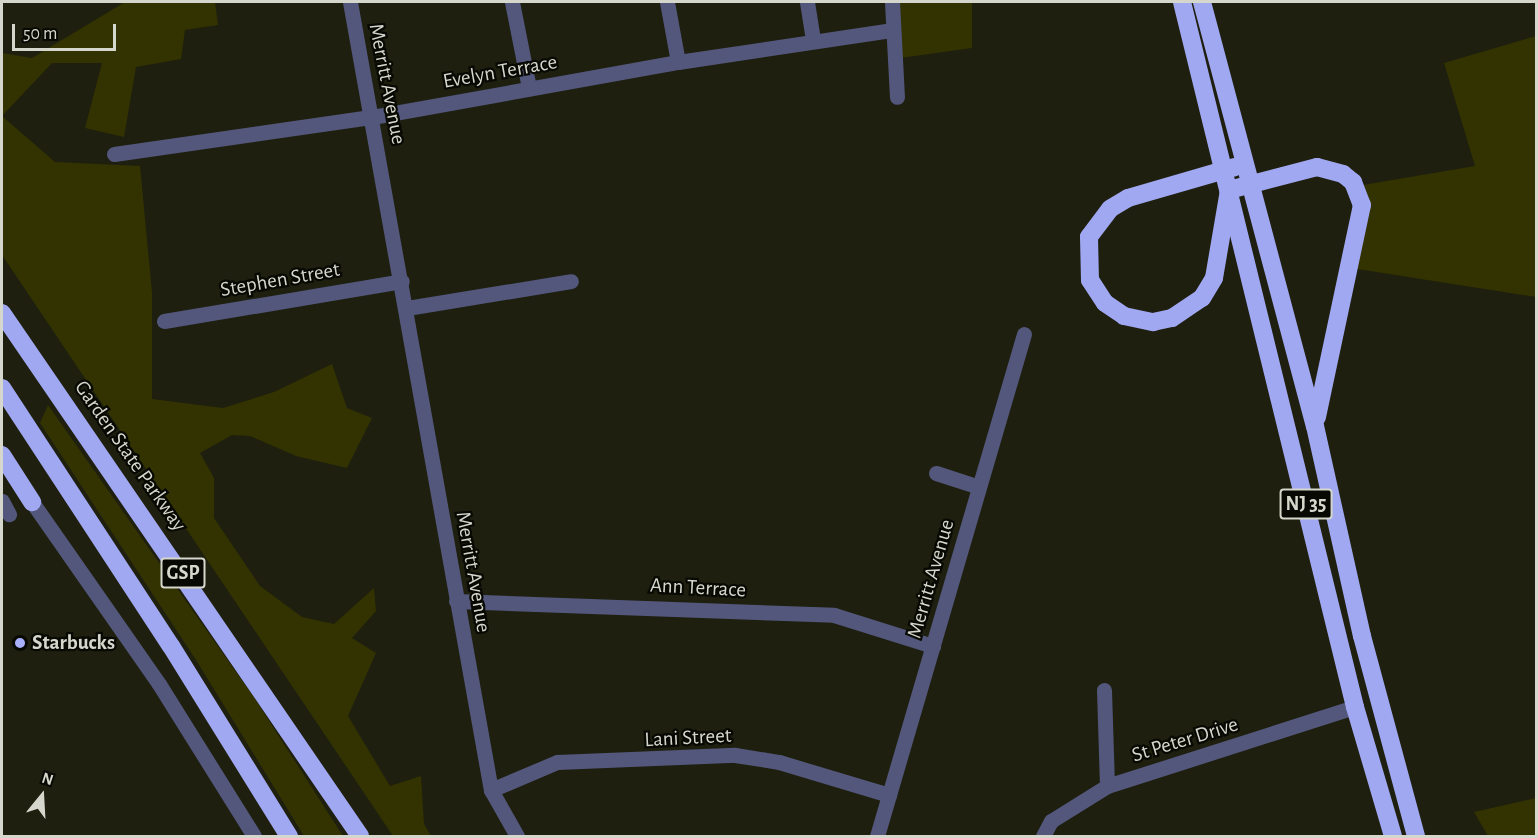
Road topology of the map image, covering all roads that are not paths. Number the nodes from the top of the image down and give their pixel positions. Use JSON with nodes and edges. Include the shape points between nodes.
{"nodes":[{"id":1,"x":350,"y":2,"type":"edge"},
{"id":2,"x":512,"y":2,"type":"edge"},
{"id":3,"x":667,"y":2,"type":"edge"},
{"id":4,"x":807,"y":2,"type":"edge"},
{"id":5,"x":892,"y":2,"type":"edge"},
{"id":6,"x":1182,"y":2,"type":"edge"},
{"id":7,"x":1202,"y":2,"type":"edge"},
{"id":8,"x":893,"y":30,"type":"junction"},
{"id":9,"x":813,"y":41,"type":"junction"},
{"id":10,"x":678,"y":62,"type":"junction"},
{"id":11,"x":529,"y":88,"type":"junction"},
{"id":12,"x":897,"y":97,"type":"dead end"},
{"id":13,"x":372,"y":117,"type":"junction"},
{"id":14,"x":114,"y":154,"type":"dead end"},
{"id":15,"x":1245,"y":163,"type":"junction"},
{"id":16,"x":1226,"y":170,"type":"junction"},
{"id":17,"x":1251,"y":183,"type":"junction"},
{"id":18,"x":1229,"y":190,"type":"junction"},
{"id":19,"x":402,"y":281,"type":"junction"},
{"id":20,"x":571,"y":281,"type":"dead end"},
{"id":21,"x":407,"y":308,"type":"junction"},
{"id":22,"x":2,"y":313,"type":"edge"},
{"id":23,"x":164,"y":321,"type":"dead end"},
{"id":24,"x":1024,"y":334,"type":"dead end"},
{"id":25,"x":2,"y":388,"type":"edge"},
{"id":26,"x":1315,"y":426,"type":"junction"},
{"id":27,"x":2,"y":455,"type":"edge"},
{"id":28,"x":936,"y":473,"type":"dead end"},
{"id":29,"x":979,"y":487,"type":"junction"},
{"id":30,"x":32,"y":501,"type":"joint"},
{"id":31,"x":456,"y":601,"type":"junction"},
{"id":32,"x":933,"y":646,"type":"junction"},
{"id":33,"x":1104,"y":690,"type":"dead end"},
{"id":34,"x":1355,"y":707,"type":"junction"},
{"id":35,"x":1107,"y":786,"type":"junction"},
{"id":36,"x":491,"y":790,"type":"junction"},
{"id":37,"x":889,"y":795,"type":"junction"},
{"id":38,"x":254,"y":837,"type":"edge"},
{"id":39,"x":288,"y":837,"type":"edge"},
{"id":40,"x":360,"y":837,"type":"edge"},
{"id":41,"x":517,"y":837,"type":"edge"},
{"id":42,"x":877,"y":837,"type":"edge"},
{"id":43,"x":1043,"y":837,"type":"edge"},
{"id":44,"x":1393,"y":837,"type":"edge"},
{"id":45,"x":1416,"y":837,"type":"edge"}],
"edges":[{"from":1,"to":13,"type":"street","name":"Merritt Avenue"},
{"from":2,"to":11,"type":"street"},
{"from":3,"to":10,"type":"street"},
{"from":4,"to":9,"type":"street"},
{"from":5,"to":8,"type":"street"},
{"from":6,"to":16,"type":"highway","number":"NJ 35"},
{"from":7,"to":15,"type":"highway","number":"NJ 35"},
{"from":8,"to":9,"type":"street","name":"Evelyn Terrace"},
{"from":8,"to":12,"type":"street"},
{"from":9,"to":10,"type":"street","name":"Evelyn Terrace"},
{"from":10,"to":11,"type":"street","name":"Evelyn Terrace"},
{"from":11,"to":13,"type":"street","name":"Evelyn Terrace"},
{"from":13,"to":14,"type":"street","name":"Evelyn Terrace"},
{"from":13,"to":19,"type":"street","name":"Merritt Avenue"},
{"from":15,"to":16,"type":"highway"},
{"from":15,"to":17,"type":"highway","number":"NJ 35"},
{"from":16,"to":18,"type":"highway","number":"NJ 35"},
{"from":16,"to":18,"type":"highway","via":[[1128,198],[1110,209],[1089,237],[1087,266],[1096,293],[1113,310],[1137,320],[1153,322],[1185,312],[1214,278]]},
{"from":17,"to":18,"type":"highway"},
{"from":17,"to":26,"type":"highway","number":"NJ 35"},
{"from":17,"to":26,"type":"highway","via":[[1332,168],[1353,182],[1362,205]]},
{"from":18,"to":34,"type":"highway","number":"NJ 35"},
{"from":19,"to":21,"type":"street","name":"Merritt Avenue"},
{"from":19,"to":23,"type":"street","name":"Stephen Street"},
{"from":20,"to":21,"type":"street"},
{"from":21,"to":31,"type":"street","name":"Merritt Avenue"},
{"from":22,"to":40,"type":"highway","name":"Garden State Parkway","number":"GSP"},
{"from":24,"to":29,"type":"street","name":"Merritt Avenue"},
{"from":25,"to":39,"type":"highway","number":"GSP","via":[[182,663]]},
{"from":26,"to":45,"type":"highway","number":"NJ 35","via":[[1362,636]]},
{"from":27,"to":30,"type":"highway"},
{"from":28,"to":29,"type":"street"},
{"from":29,"to":32,"type":"street","name":"Merritt Avenue"},
{"from":30,"to":38,"type":"street","via":[[159,684]]},
{"from":31,"to":32,"type":"street","name":"Ann Terrace","via":[[834,615]]},
{"from":31,"to":36,"type":"street","name":"Merritt Avenue"},
{"from":32,"to":37,"type":"street","name":"Merritt Avenue"},
{"from":33,"to":35,"type":"street"},
{"from":34,"to":35,"type":"street","name":"St Peter Drive"},
{"from":34,"to":44,"type":"highway","number":"NJ 35"},
{"from":35,"to":43,"type":"street","name":"St Peter Drive","via":[[1051,821]]},
{"from":36,"to":37,"type":"street","name":"Lani Street","via":[[557,762],[735,755],[779,762]]},
{"from":36,"to":41,"type":"street","name":"Merritt Avenue"},
{"from":37,"to":42,"type":"street","name":"Merritt Avenue"}]}
